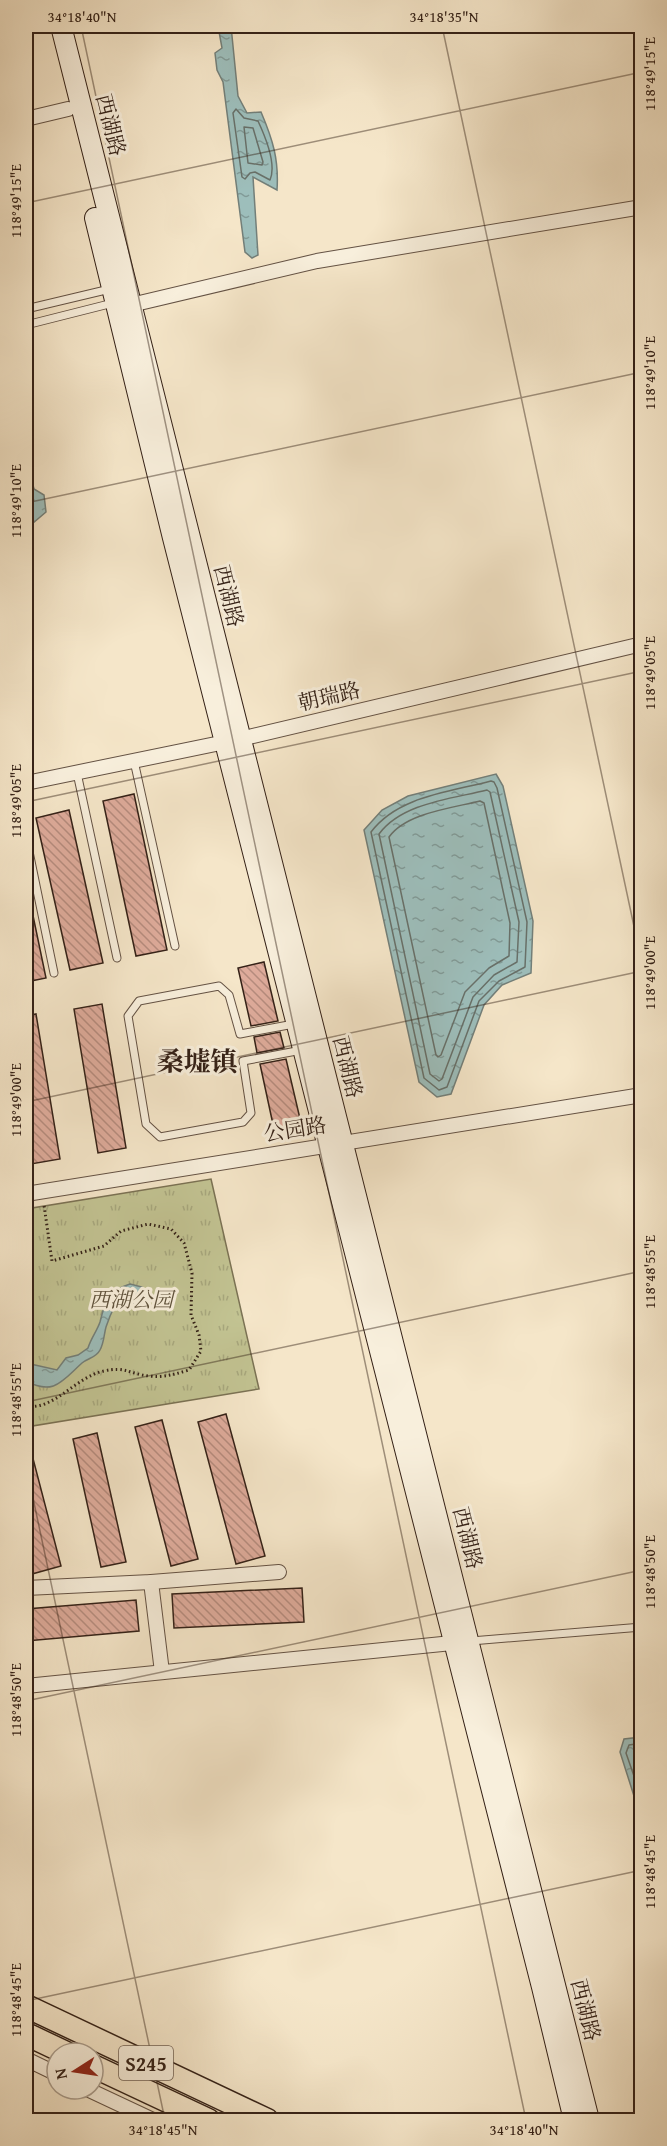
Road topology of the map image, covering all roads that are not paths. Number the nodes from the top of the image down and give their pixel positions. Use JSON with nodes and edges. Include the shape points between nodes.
{"nodes":[{"id":1,"x":48,"y":26,"type":"edge"},
{"id":2,"x":61,"y":26,"type":"edge"},
{"id":3,"x":68,"y":109,"type":"junction"},
{"id":4,"x":26,"y":119,"type":"edge"},
{"id":5,"x":642,"y":207,"type":"edge"},
{"id":6,"x":120,"y":299,"type":"junction"},
{"id":7,"x":26,"y":309,"type":"edge"},
{"id":8,"x":26,"y":325,"type":"edge"},
{"id":9,"x":642,"y":644,"type":"edge"},
{"id":10,"x":233,"y":740,"type":"junction"},
{"id":11,"x":134,"y":761,"type":"junction"},
{"id":12,"x":77,"y":773,"type":"junction"},
{"id":13,"x":26,"y":783,"type":"edge"},
{"id":14,"x":26,"y":837,"type":"edge"},
{"id":15,"x":175,"y":946,"type":"dead end"},
{"id":16,"x":117,"y":958,"type":"dead end"},
{"id":17,"x":54,"y":973,"type":"dead end"},
{"id":18,"x":297,"y":1024,"type":"junction"},
{"id":19,"x":303,"y":1050,"type":"junction"},
{"id":20,"x":642,"y":1095,"type":"edge"},
{"id":21,"x":335,"y":1144,"type":"junction"},
{"id":22,"x":26,"y":1194,"type":"edge"},
{"id":23,"x":279,"y":1572,"type":"dead end"},
{"id":24,"x":150,"y":1582,"type":"junction"},
{"id":25,"x":26,"y":1588,"type":"edge"},
{"id":26,"x":642,"y":1627,"type":"edge"},
{"id":27,"x":462,"y":1642,"type":"junction"},
{"id":28,"x":162,"y":1672,"type":"junction"},
{"id":29,"x":26,"y":1686,"type":"edge"},
{"id":30,"x":26,"y":2006,"type":"edge"},
{"id":31,"x":26,"y":2034,"type":"edge"},
{"id":32,"x":45,"y":2043,"type":"edge"},
{"id":33,"x":26,"y":2060,"type":"edge"},
{"id":34,"x":45,"y":2069,"type":"edge"},
{"id":35,"x":105,"y":2072,"type":"edge"},
{"id":36,"x":105,"y":2098,"type":"edge"},
{"id":37,"x":153,"y":2121,"type":"edge"},
{"id":38,"x":208,"y":2121,"type":"edge"},
{"id":39,"x":267,"y":2121,"type":"edge"},
{"id":40,"x":574,"y":2121,"type":"edge"},
{"id":41,"x":590,"y":2121,"type":"edge"}],
"edges":[{"from":1,"to":3,"type":"main road","name":"西湖路"},
{"from":2,"to":6,"type":"main road","name":"西湖路"},
{"from":3,"to":4,"type":"street"},
{"from":3,"to":6,"type":"main road","name":"西湖路"},
{"from":5,"to":6,"type":"street","via":[[317,261]]},
{"from":6,"to":7,"type":"lane"},
{"from":6,"to":8,"type":"lane"},
{"from":6,"to":10,"type":"main road","name":"西湖路"},
{"from":9,"to":10,"type":"street","name":"朝瑞路"},
{"from":10,"to":11,"type":"street","name":"朝瑞路"},
{"from":10,"to":18,"type":"main road","name":"西湖路"},
{"from":10,"to":21,"type":"main road","name":"西湖路"},
{"from":11,"to":12,"type":"street","name":"朝瑞路"},
{"from":11,"to":15,"type":"lane"},
{"from":12,"to":13,"type":"street","name":"朝瑞路"},
{"from":12,"to":16,"type":"lane"},
{"from":14,"to":17,"type":"lane"},
{"from":18,"to":19,"type":"main road","name":"西湖路"},
{"from":18,"to":19,"type":"lane","via":[[240,1034],[229,995],[219,986],[139,1001],[128,1016],[146,1124],[160,1137],[243,1122],[251,1113],[243,1060]]},
{"from":19,"to":21,"type":"main road","name":"西湖路"},
{"from":20,"to":21,"type":"street","name":"公园路"},
{"from":21,"to":22,"type":"street","name":"公园路"},
{"from":21,"to":27,"type":"main road","name":"西湖路"},
{"from":23,"to":24,"type":"street"},
{"from":24,"to":25,"type":"street"},
{"from":24,"to":28,"type":"street"},
{"from":26,"to":27,"type":"lane"},
{"from":27,"to":28,"type":"street"},
{"from":27,"to":40,"type":"main road","name":"西湖路"},
{"from":27,"to":41,"type":"main road","name":"西湖路"},
{"from":28,"to":29,"type":"street"},
{"from":30,"to":39,"type":"main road","number":"S245"},
{"from":31,"to":32,"type":"main road"},
{"from":33,"to":34,"type":"street"},
{"from":35,"to":38,"type":"main road","number":"S245"},
{"from":36,"to":37,"type":"street"}]}
